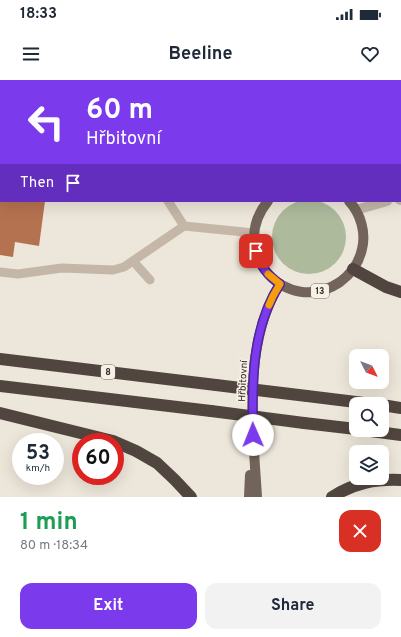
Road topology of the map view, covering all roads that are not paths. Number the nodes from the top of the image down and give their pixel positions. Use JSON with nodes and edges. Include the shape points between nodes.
{"nodes":[{"id":1,"x":169,"y":202,"type":"edge"},
{"id":2,"x":267,"y":202,"type":"edge"},
{"id":3,"x":350,"y":202,"type":"edge"},
{"id":4,"x":384,"y":202,"type":"edge"},
{"id":5,"x":356,"y":210,"type":"junction"},
{"id":6,"x":184,"y":226,"type":"junction"},
{"id":7,"x":254,"y":233,"type":"junction"},
{"id":8,"x":133,"y":261,"type":"junction"},
{"id":9,"x":353,"y":269,"type":"junction"},
{"id":10,"x":0,"y":272,"type":"edge"},
{"id":11,"x":150,"y":280,"type":"dead end"},
{"id":12,"x":280,"y":284,"type":"junction"},
{"id":13,"x":401,"y":292,"type":"edge"},
{"id":14,"x":1,"y":359,"type":"edge"},
{"id":15,"x":0,"y":386,"type":"edge"},
{"id":16,"x":349,"y":401,"type":"edge"},
{"id":17,"x":389,"y":406,"type":"edge"},
{"id":18,"x":401,"y":408,"type":"edge"},
{"id":19,"x":0,"y":413,"type":"edge"},
{"id":20,"x":349,"y":428,"type":"edge"},
{"id":21,"x":389,"y":433,"type":"edge"},
{"id":22,"x":253,"y":435,"type":"junction"},
{"id":23,"x":401,"y":435,"type":"edge"},
{"id":24,"x":401,"y":480,"type":"edge"},
{"id":25,"x":191,"y":497,"type":"edge"},
{"id":26,"x":249,"y":497,"type":"edge"},
{"id":27,"x":257,"y":497,"type":"edge"},
{"id":28,"x":332,"y":497,"type":"edge"}],
"edges":[{"from":1,"to":6,"type":"lane"},
{"from":2,"to":7,"type":"main road","number":"13","via":[[258,217]]},
{"from":3,"to":5,"type":"main road"},
{"from":4,"to":5,"type":"street"},
{"from":5,"to":9,"type":"main road","via":[[363,238],[358,262]]},
{"from":6,"to":7,"type":"lane"},
{"from":6,"to":8,"type":"lane"},
{"from":7,"to":12,"type":"main road","number":"13","via":[[259,261],[264,270]]},
{"from":8,"to":10,"type":"lane","via":[[113,270],[62,268],[18,274]]},
{"from":8,"to":11,"type":"lane"},
{"from":9,"to":12,"type":"main road","number":"13","via":[[325,290],[299,291]]},
{"from":9,"to":13,"type":"highway"},
{"from":12,"to":22,"type":"main road","name":"Hřbitovní","via":[[264,317],[255,355]]},
{"from":14,"to":16,"type":"highway","number":"8","bridge":true},
{"from":15,"to":20,"type":"highway","bridge":true},
{"from":17,"to":18,"type":"highway"},
{"from":19,"to":25,"type":"highway","via":[[113,441],[136,451],[157,463]]},
{"from":21,"to":23,"type":"highway"},
{"from":22,"to":26,"type":"main road","name":"Hřbitovní"},
{"from":22,"to":27,"type":"main road","name":"Hřbitovní"},
{"from":24,"to":28,"type":"highway","via":[[371,481]]}]}
